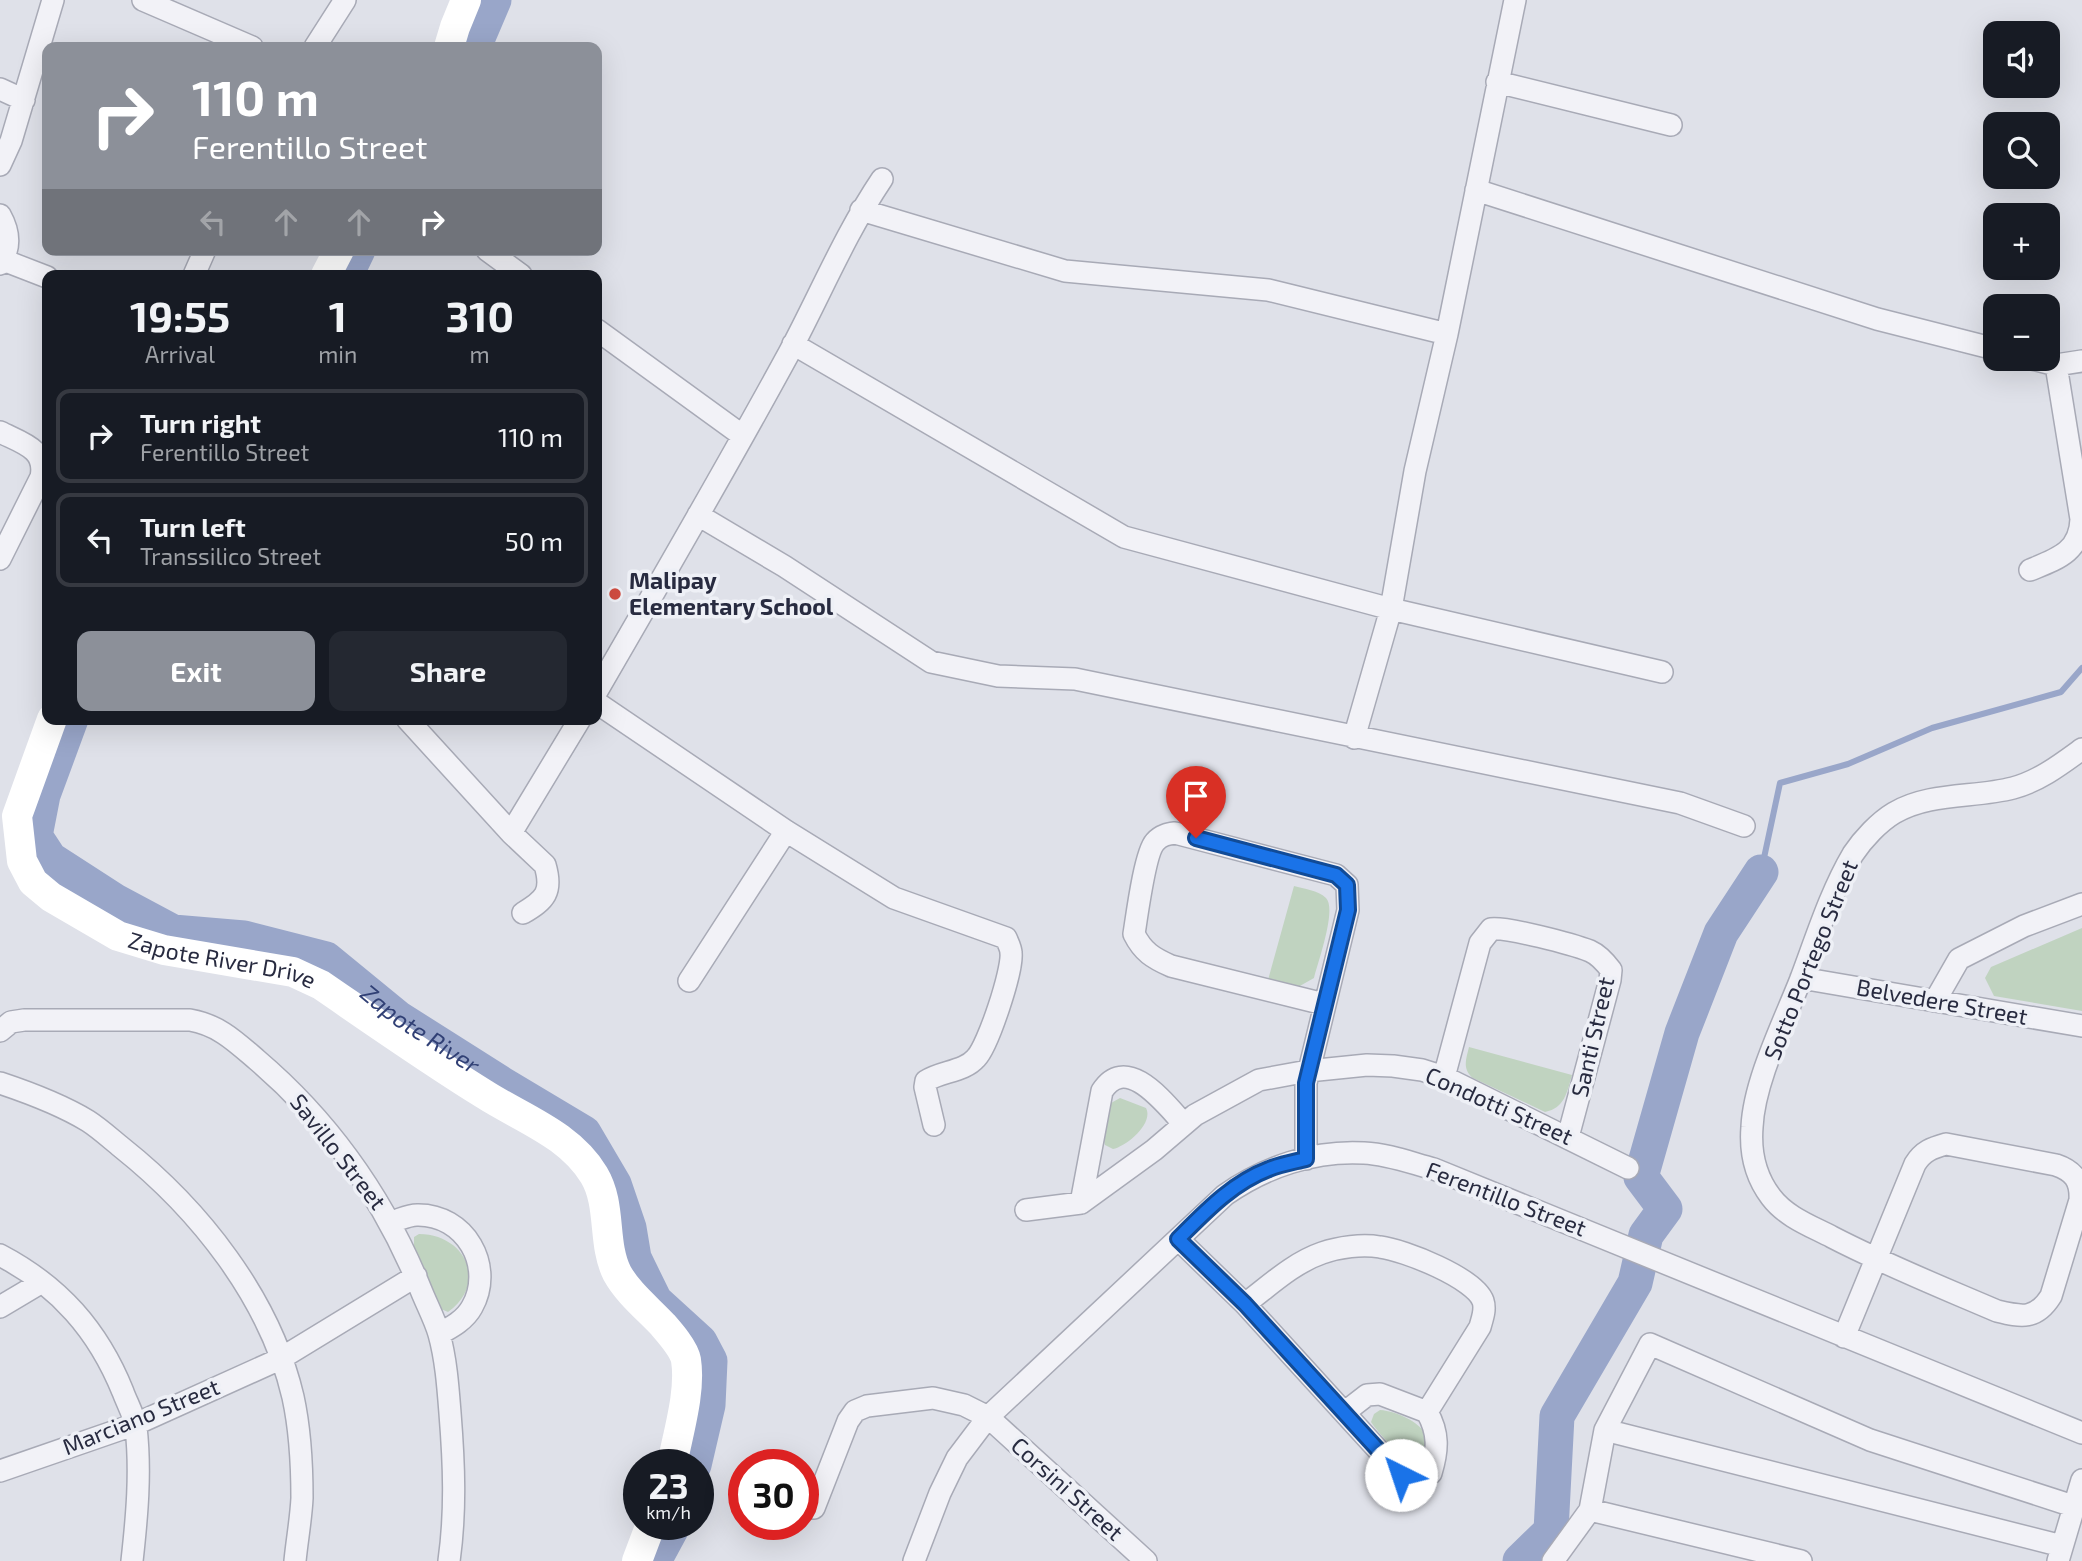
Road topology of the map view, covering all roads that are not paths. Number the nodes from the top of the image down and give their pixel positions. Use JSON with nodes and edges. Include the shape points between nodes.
{"nodes":[{"id":1,"x":53,"y":0,"type":"edge"},
{"id":2,"x":143,"y":0,"type":"edge"},
{"id":3,"x":345,"y":0,"type":"edge"},
{"id":4,"x":466,"y":0,"type":"edge"},
{"id":5,"x":1515,"y":0,"type":"edge"},
{"id":6,"x":240,"y":42,"type":"edge"},
{"id":7,"x":318,"y":42,"type":"edge"},
{"id":8,"x":451,"y":42,"type":"edge"},
{"id":9,"x":1497,"y":82,"type":"junction"},
{"id":10,"x":0,"y":89,"type":"edge"},
{"id":11,"x":24,"y":100,"type":"junction"},
{"id":12,"x":1671,"y":125,"type":"dead end"},
{"id":13,"x":0,"y":165,"type":"edge"},
{"id":14,"x":882,"y":179,"type":"dead end"},
{"id":15,"x":1476,"y":190,"type":"junction"},
{"id":16,"x":861,"y":210,"type":"junction"},
{"id":17,"x":0,"y":215,"type":"edge"},
{"id":18,"x":495,"y":256,"type":"edge"},
{"id":19,"x":2,"y":262,"type":"edge"},
{"id":20,"x":513,"y":270,"type":"edge"},
{"id":21,"x":42,"y":275,"type":"edge"},
{"id":22,"x":602,"y":334,"type":"edge"},
{"id":23,"x":1447,"y":334,"type":"junction"},
{"id":24,"x":793,"y":344,"type":"junction"},
{"id":25,"x":1983,"y":346,"type":"edge"},
{"id":26,"x":2082,"y":361,"type":"edge"},
{"id":27,"x":2060,"y":364,"type":"edge"},
{"id":28,"x":2057,"y":371,"type":"edge"},
{"id":29,"x":0,"y":432,"type":"edge"},
{"id":30,"x":743,"y":436,"type":"junction"},
{"id":31,"x":42,"y":463,"type":"edge"},
{"id":32,"x":42,"y":472,"type":"edge"},
{"id":33,"x":698,"y":514,"type":"junction"},
{"id":34,"x":0,"y":559,"type":"edge"},
{"id":35,"x":2030,"y":570,"type":"dead end"},
{"id":36,"x":1391,"y":609,"type":"junction"},
{"id":37,"x":1662,"y":672,"type":"dead end"},
{"id":38,"x":602,"y":682,"type":"edge"},
{"id":39,"x":602,"y":706,"type":"edge"},
{"id":40,"x":50,"y":725,"type":"edge"},
{"id":41,"x":412,"y":725,"type":"edge"},
{"id":42,"x":576,"y":725,"type":"edge"},
{"id":43,"x":1354,"y":738,"type":"junction"},
{"id":44,"x":2082,"y":749,"type":"edge"},
{"id":45,"x":1744,"y":826,"type":"dead end"},
{"id":46,"x":786,"y":831,"type":"junction"},
{"id":47,"x":511,"y":833,"type":"junction"},
{"id":48,"x":2082,"y":904,"type":"edge"},
{"id":49,"x":523,"y":913,"type":"dead end"},
{"id":50,"x":1801,"y":978,"type":"junction"},
{"id":51,"x":689,"y":981,"type":"dead end"},
{"id":52,"x":1935,"y":1001,"type":"junction"},
{"id":53,"x":1324,"y":1004,"type":"junction"},
{"id":54,"x":2082,"y":1026,"type":"edge"},
{"id":55,"x":0,"y":1031,"type":"edge"},
{"id":56,"x":1308,"y":1071,"type":"junction"},
{"id":57,"x":1444,"y":1077,"type":"junction"},
{"id":58,"x":0,"y":1083,"type":"edge"},
{"id":59,"x":1184,"y":1124,"type":"junction"},
{"id":60,"x":934,"y":1125,"type":"dead end"},
{"id":61,"x":1568,"y":1138,"type":"junction"},
{"id":62,"x":1306,"y":1159,"type":"junction"},
{"id":63,"x":1628,"y":1168,"type":"dead end"},
{"id":64,"x":1081,"y":1203,"type":"junction"},
{"id":65,"x":1026,"y":1210,"type":"dead end"},
{"id":66,"x":391,"y":1222,"type":"junction"},
{"id":67,"x":1178,"y":1239,"type":"junction"},
{"id":68,"x":0,"y":1255,"type":"edge"},
{"id":69,"x":1875,"y":1259,"type":"junction"},
{"id":70,"x":416,"y":1276,"type":"junction"},
{"id":71,"x":42,"y":1282,"type":"junction"},
{"id":72,"x":1245,"y":1304,"type":"junction"},
{"id":73,"x":0,"y":1307,"type":"edge"},
{"id":74,"x":439,"y":1334,"type":"junction"},
{"id":75,"x":1844,"y":1336,"type":"junction"},
{"id":76,"x":280,"y":1359,"type":"junction"},
{"id":77,"x":1345,"y":1412,"type":"junction"},
{"id":78,"x":1427,"y":1412,"type":"junction"},
{"id":79,"x":988,"y":1417,"type":"junction"},
{"id":80,"x":136,"y":1424,"type":"junction"},
{"id":81,"x":1605,"y":1430,"type":"junction"},
{"id":82,"x":2082,"y":1433,"type":"edge"},
{"id":83,"x":675,"y":1449,"type":"edge"},
{"id":84,"x":0,"y":1471,"type":"edge"},
{"id":85,"x":2082,"y":1480,"type":"edge"},
{"id":86,"x":819,"y":1495,"type":"edge"},
{"id":87,"x":2073,"y":1506,"type":"junction"},
{"id":88,"x":1591,"y":1510,"type":"junction"},
{"id":89,"x":645,"y":1540,"type":"edge"},
{"id":90,"x":2060,"y":1554,"type":"edge"},
{"id":91,"x":132,"y":1561,"type":"edge"},
{"id":92,"x":295,"y":1561,"type":"edge"},
{"id":93,"x":449,"y":1561,"type":"edge"},
{"id":94,"x":637,"y":1561,"type":"edge"},
{"id":95,"x":914,"y":1561,"type":"edge"},
{"id":96,"x":1146,"y":1561,"type":"edge"},
{"id":97,"x":1553,"y":1561,"type":"edge"},
{"id":98,"x":1801,"y":1561,"type":"edge"}],
"edges":[{"from":1,"to":11,"type":"street"},
{"from":2,"to":6,"type":"street"},
{"from":3,"to":7,"type":"street"},
{"from":4,"to":8,"type":"street"},
{"from":5,"to":9,"type":"street"},
{"from":9,"to":12,"type":"street"},
{"from":9,"to":15,"type":"street"},
{"from":10,"to":11,"type":"street"},
{"from":11,"to":13,"type":"street"},
{"from":14,"to":16,"type":"street"},
{"from":15,"to":23,"type":"street"},
{"from":15,"to":25,"type":"street","via":[[1877,319]]},
{"from":16,"to":23,"type":"street","via":[[1065,271],[1268,290]]},
{"from":16,"to":24,"type":"street"},
{"from":17,"to":19,"type":"street","via":[[8,237]]},
{"from":18,"to":20,"type":"street"},
{"from":19,"to":21,"type":"street"},
{"from":22,"to":30,"type":"street"},
{"from":23,"to":36,"type":"street","via":[[1415,471]]},
{"from":24,"to":30,"type":"street"},
{"from":24,"to":36,"type":"street","via":[[1124,537]]},
{"from":26,"to":27,"type":"street"},
{"from":28,"to":35,"type":"street","via":[[2081,532],[2059,558]]},
{"from":29,"to":31,"type":"street","via":[[30,448]]},
{"from":30,"to":33,"type":"street"},
{"from":32,"to":34,"type":"street"},
{"from":33,"to":38,"type":"street"},
{"from":33,"to":43,"type":"street","via":[[931,662],[998,676],[1074,679]]},
{"from":36,"to":37,"type":"street"},
{"from":36,"to":43,"type":"street"},
{"from":39,"to":46,"type":"street"},
{"from":40,"to":83,"type":"street","name":"Zapote River Drive","via":[[17,816],[22,861],[33,882],[51,897],[118,936],[164,950],[293,972],[321,985],[578,1153],[595,1177],[605,1203],[617,1272],[686,1358]]},
{"from":41,"to":47,"type":"street"},
{"from":42,"to":47,"type":"street"},
{"from":43,"to":45,"type":"street","via":[[1680,803]]},
{"from":44,"to":50,"type":"street","name":"Sotto Portego Street","via":[[2029,783],[1921,802],[1894,813],[1870,832],[1853,854]]},
{"from":46,"to":51,"type":"street"},
{"from":46,"to":60,"type":"street","via":[[894,898],[1006,938],[1012,952],[1011,968],[987,1039],[976,1058],[963,1067],[926,1081]]},
{"from":47,"to":49,"type":"street","via":[[545,865],[548,876],[544,899]]},
{"from":48,"to":52,"type":"street","via":[[2024,926],[1959,959]]},
{"from":50,"to":52,"type":"street","name":"Belvedere Street"},
{"from":50,"to":69,"type":"street","name":"Sotto Portego Street","via":[[1762,1078],[1752,1124],[1752,1152],[1760,1180],[1792,1217]]},
{"from":52,"to":54,"type":"street","name":"Belvedere Street"},
{"from":53,"to":53,"type":"street","via":[[1348,910],[1347,885],[1336,875],[1175,833],[1153,843],[1134,934],[1150,957]]},
{"from":53,"to":56,"type":"street"},
{"from":55,"to":66,"type":"street","name":"Savillo Street","via":[[11,1022],[24,1020],[208,1023],[223,1031],[313,1112]]},
{"from":56,"to":57,"type":"street","name":"Condotti Street","via":[[1393,1066]]},
{"from":56,"to":59,"type":"street","name":"Condotti Street","via":[[1259,1080]]},
{"from":56,"to":62,"type":"street"},
{"from":57,"to":61,"type":"street","name":"Condotti Street"},
{"from":57,"to":61,"type":"street","name":"Santi Street","via":[[1480,943],[1491,929],[1591,951],[1611,970],[1610,980]]},
{"from":58,"to":76,"type":"street","via":[[44,1098],[89,1122],[173,1193],[242,1280]]},
{"from":59,"to":64,"type":"street","name":"Condotti Street"},
{"from":59,"to":64,"type":"street","via":[[1146,1084],[1117,1078],[1107,1082]]},
{"from":61,"to":63,"type":"street","name":"Condotti Street"},
{"from":62,"to":67,"type":"street","name":"Ferentillo Street","via":[[1248,1179]]},
{"from":62,"to":75,"type":"street","name":"Ferentillo Street","via":[[1364,1153],[1443,1172]]},
{"from":64,"to":65,"type":"street","name":"Condotti Street"},
{"from":66,"to":70,"type":"street","name":"Savillo Street"},
{"from":66,"to":74,"type":"street","via":[[415,1215],[434,1217],[452,1224],[476,1254],[481,1272],[479,1292],[458,1323]]},
{"from":67,"to":72,"type":"street"},
{"from":67,"to":79,"type":"street","name":"Ferentillo Street"},
{"from":68,"to":71,"type":"street"},
{"from":69,"to":69,"type":"street","via":[[1915,1164],[1932,1148],[1946,1144],[2068,1168],[2081,1187],[2051,1296],[2043,1309],[2031,1315],[1997,1311]]},
{"from":69,"to":75,"type":"street"},
{"from":70,"to":74,"type":"street","name":"Savillo Street"},
{"from":70,"to":76,"type":"street","name":"Marciano Street"},
{"from":71,"to":73,"type":"street"},
{"from":71,"to":80,"type":"street","via":[[70,1305],[90,1332],[113,1368]]},
{"from":72,"to":77,"type":"street"},
{"from":72,"to":78,"type":"street","via":[[1321,1253],[1362,1246],[1400,1251],[1466,1281],[1483,1301],[1480,1327]]},
{"from":74,"to":93,"type":"street","name":"Savillo Street","via":[[448,1387],[455,1493]]},
{"from":75,"to":82,"type":"street","name":"Ferentillo Street"},
{"from":76,"to":80,"type":"street","name":"Marciano Street"},
{"from":76,"to":92,"type":"street","via":[[293,1397],[299,1443],[302,1499]]},
{"from":77,"to":78,"type":"street","via":[[1367,1395],[1380,1394]]},
{"from":77,"to":78,"type":"street","via":[[1401,1475],[1420,1479],[1431,1473],[1438,1440]]},
{"from":79,"to":86,"type":"street","name":"Corsini Street","via":[[964,1405],[933,1398],[855,1411]]},
{"from":79,"to":95,"type":"street","name":"Ferentillo Street","via":[[957,1458]]},
{"from":79,"to":96,"type":"street","name":"Corsini Street"},
{"from":80,"to":84,"type":"street","name":"Marciano Street"},
{"from":80,"to":91,"type":"street","via":[[139,1495]]},
{"from":81,"to":87,"type":"street","via":[[1650,1344],[1870,1440]]},
{"from":81,"to":88,"type":"street"},
{"from":81,"to":90,"type":"street"},
{"from":85,"to":87,"type":"street"},
{"from":87,"to":90,"type":"street"},
{"from":88,"to":97,"type":"street"},
{"from":88,"to":98,"type":"street"},
{"from":89,"to":94,"type":"street"}]}
